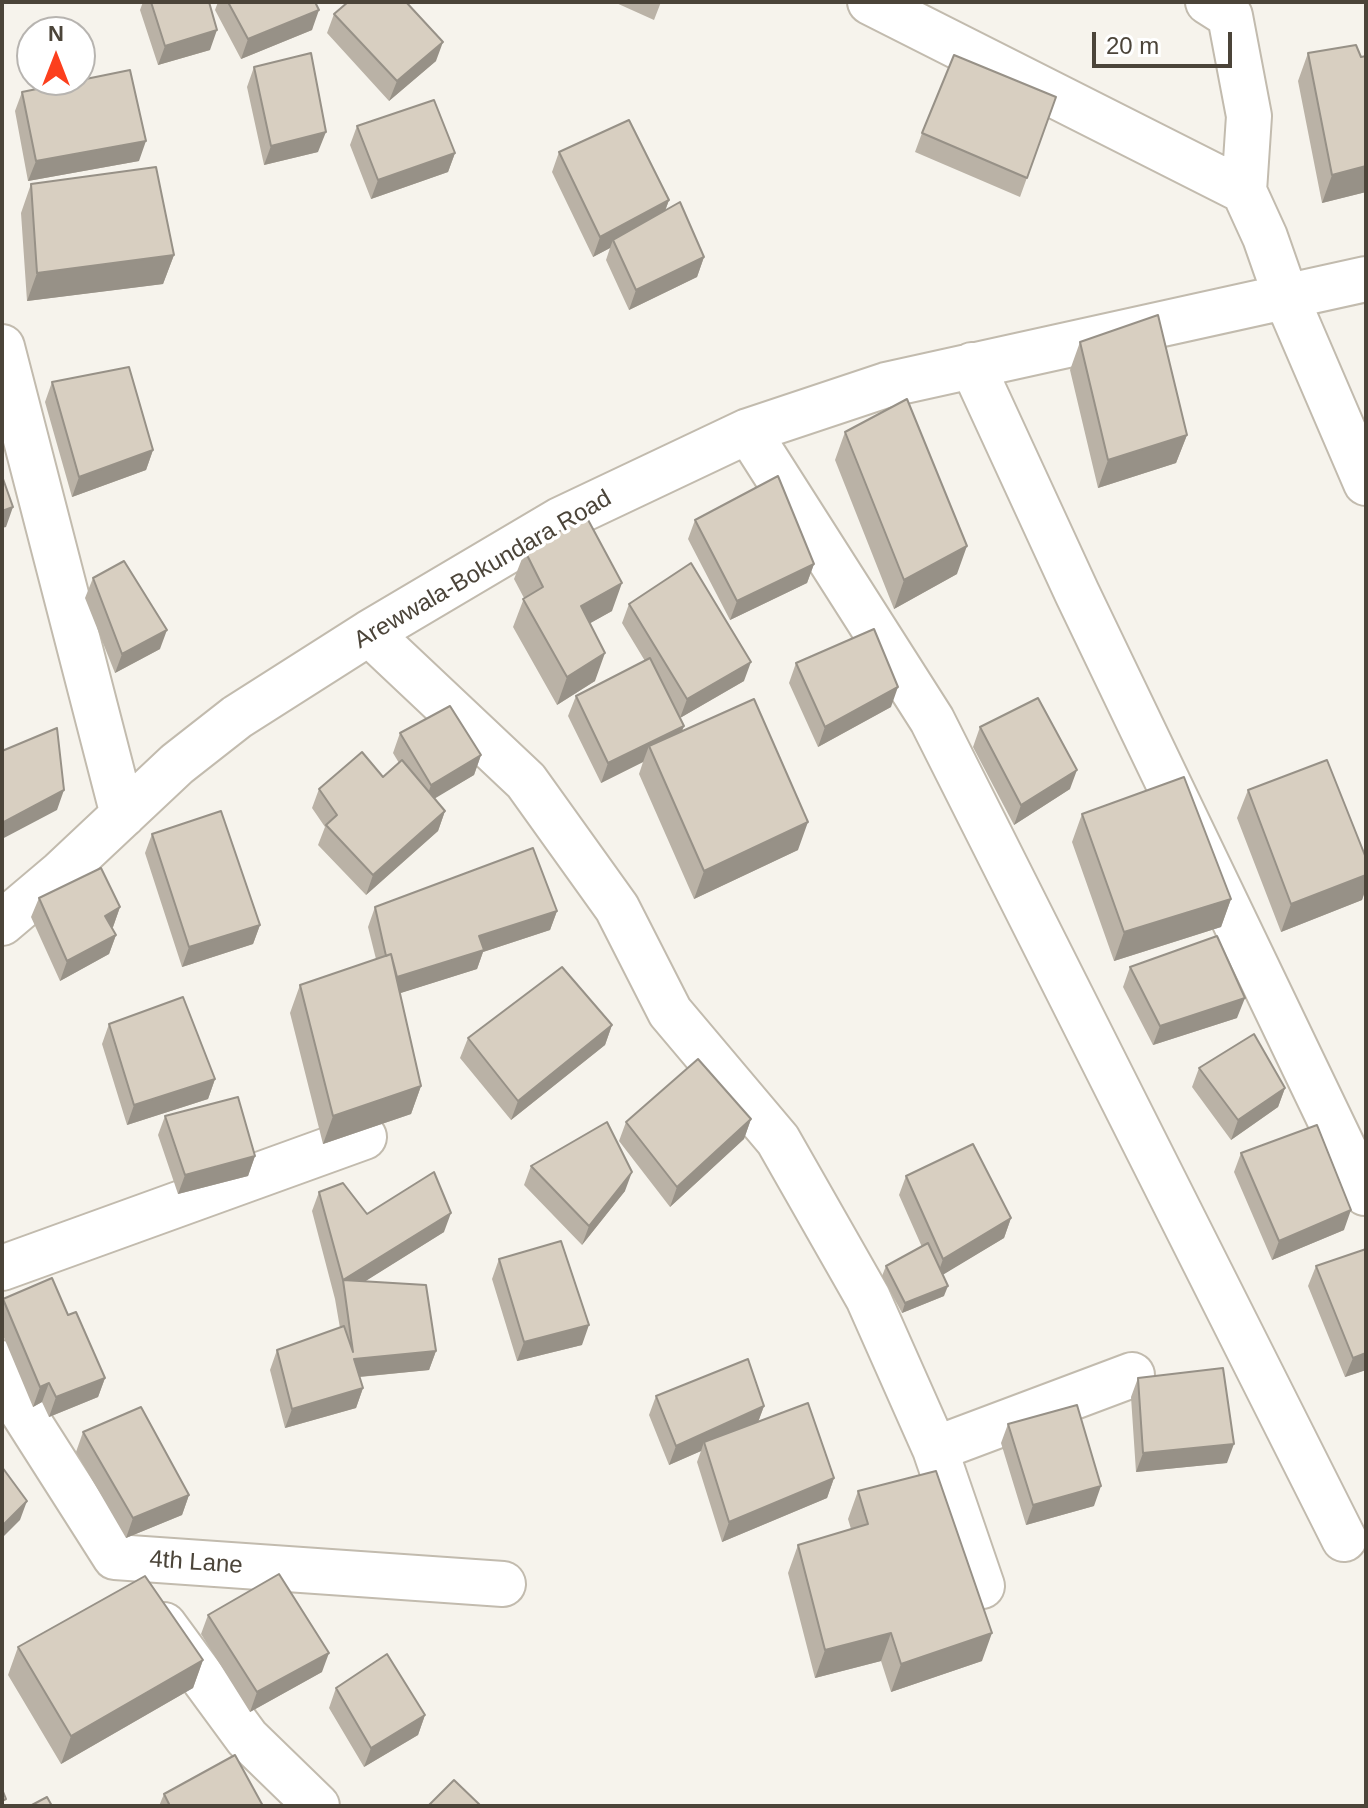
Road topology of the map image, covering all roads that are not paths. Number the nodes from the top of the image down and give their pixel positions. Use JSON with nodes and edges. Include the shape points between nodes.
{"nodes":[{"id":1,"x":870,"y":2,"type":"edge"},
{"id":2,"x":1208,"y":2,"type":"edge"},
{"id":3,"x":1244,"y":191,"type":"junction"},
{"id":4,"x":1366,"y":279,"type":"edge"},
{"id":5,"x":1286,"y":297,"type":"junction"},
{"id":6,"x":2,"y":347,"type":"edge"},
{"id":7,"x":972,"y":365,"type":"junction"},
{"id":8,"x":748,"y":431,"type":"junction"},
{"id":9,"x":1366,"y":483,"type":"edge"},
{"id":10,"x":369,"y":633,"type":"junction"},
{"id":11,"x":123,"y":815,"type":"junction"},
{"id":12,"x":2,"y":923,"type":"edge"},
{"id":13,"x":364,"y":1137,"type":"edge"},
{"id":14,"x":1365,"y":1193,"type":"edge"},
{"id":15,"x":2,"y":1268,"type":"edge"},
{"id":16,"x":2,"y":1363,"type":"edge"},
{"id":17,"x":1132,"y":1375,"type":"dead end"},
{"id":18,"x":935,"y":1449,"type":"junction"},
{"id":19,"x":1344,"y":1539,"type":"dead end"},
{"id":20,"x":115,"y":1557,"type":"junction"},
{"id":21,"x":503,"y":1584,"type":"dead end"},
{"id":22,"x":982,"y":1586,"type":"dead end"},
{"id":23,"x":317,"y":1806,"type":"edge"}],
"edges":[{"from":1,"to":3,"type":"street"},
{"from":2,"to":3,"type":"street","via":[[1230,16],[1233,31],[1249,116]]},
{"from":3,"to":5,"type":"street"},
{"from":4,"to":5,"type":"street","name":"Arewwala-Bokundara Road"},
{"from":5,"to":7,"type":"street","name":"Arewwala-Bokundara Road"},
{"from":5,"to":9,"type":"street"},
{"from":6,"to":11,"type":"street"},
{"from":7,"to":8,"type":"street","name":"Arewwala-Bokundara Road","via":[[886,385]]},
{"from":7,"to":14,"type":"street"},
{"from":8,"to":10,"type":"street","name":"Arewwala-Bokundara Road","via":[[560,520]]},
{"from":8,"to":19,"type":"street","via":[[932,720]]},
{"from":10,"to":11,"type":"street","name":"Arewwala-Bokundara Road","via":[[237,717]]},
{"from":10,"to":18,"type":"street","via":[[526,781],[617,908],[670,1012],[778,1140],[868,1298]]},
{"from":11,"to":12,"type":"street","name":"Arewwala-Bokundara Road"},
{"from":13,"to":15,"type":"street"},
{"from":16,"to":20,"type":"street","name":"4th Lane","via":[[22,1411]]},
{"from":17,"to":18,"type":"street"},
{"from":18,"to":22,"type":"street"},
{"from":20,"to":21,"type":"street","name":"4th Lane"},
{"from":20,"to":23,"type":"street","via":[[247,1738]]}]}
